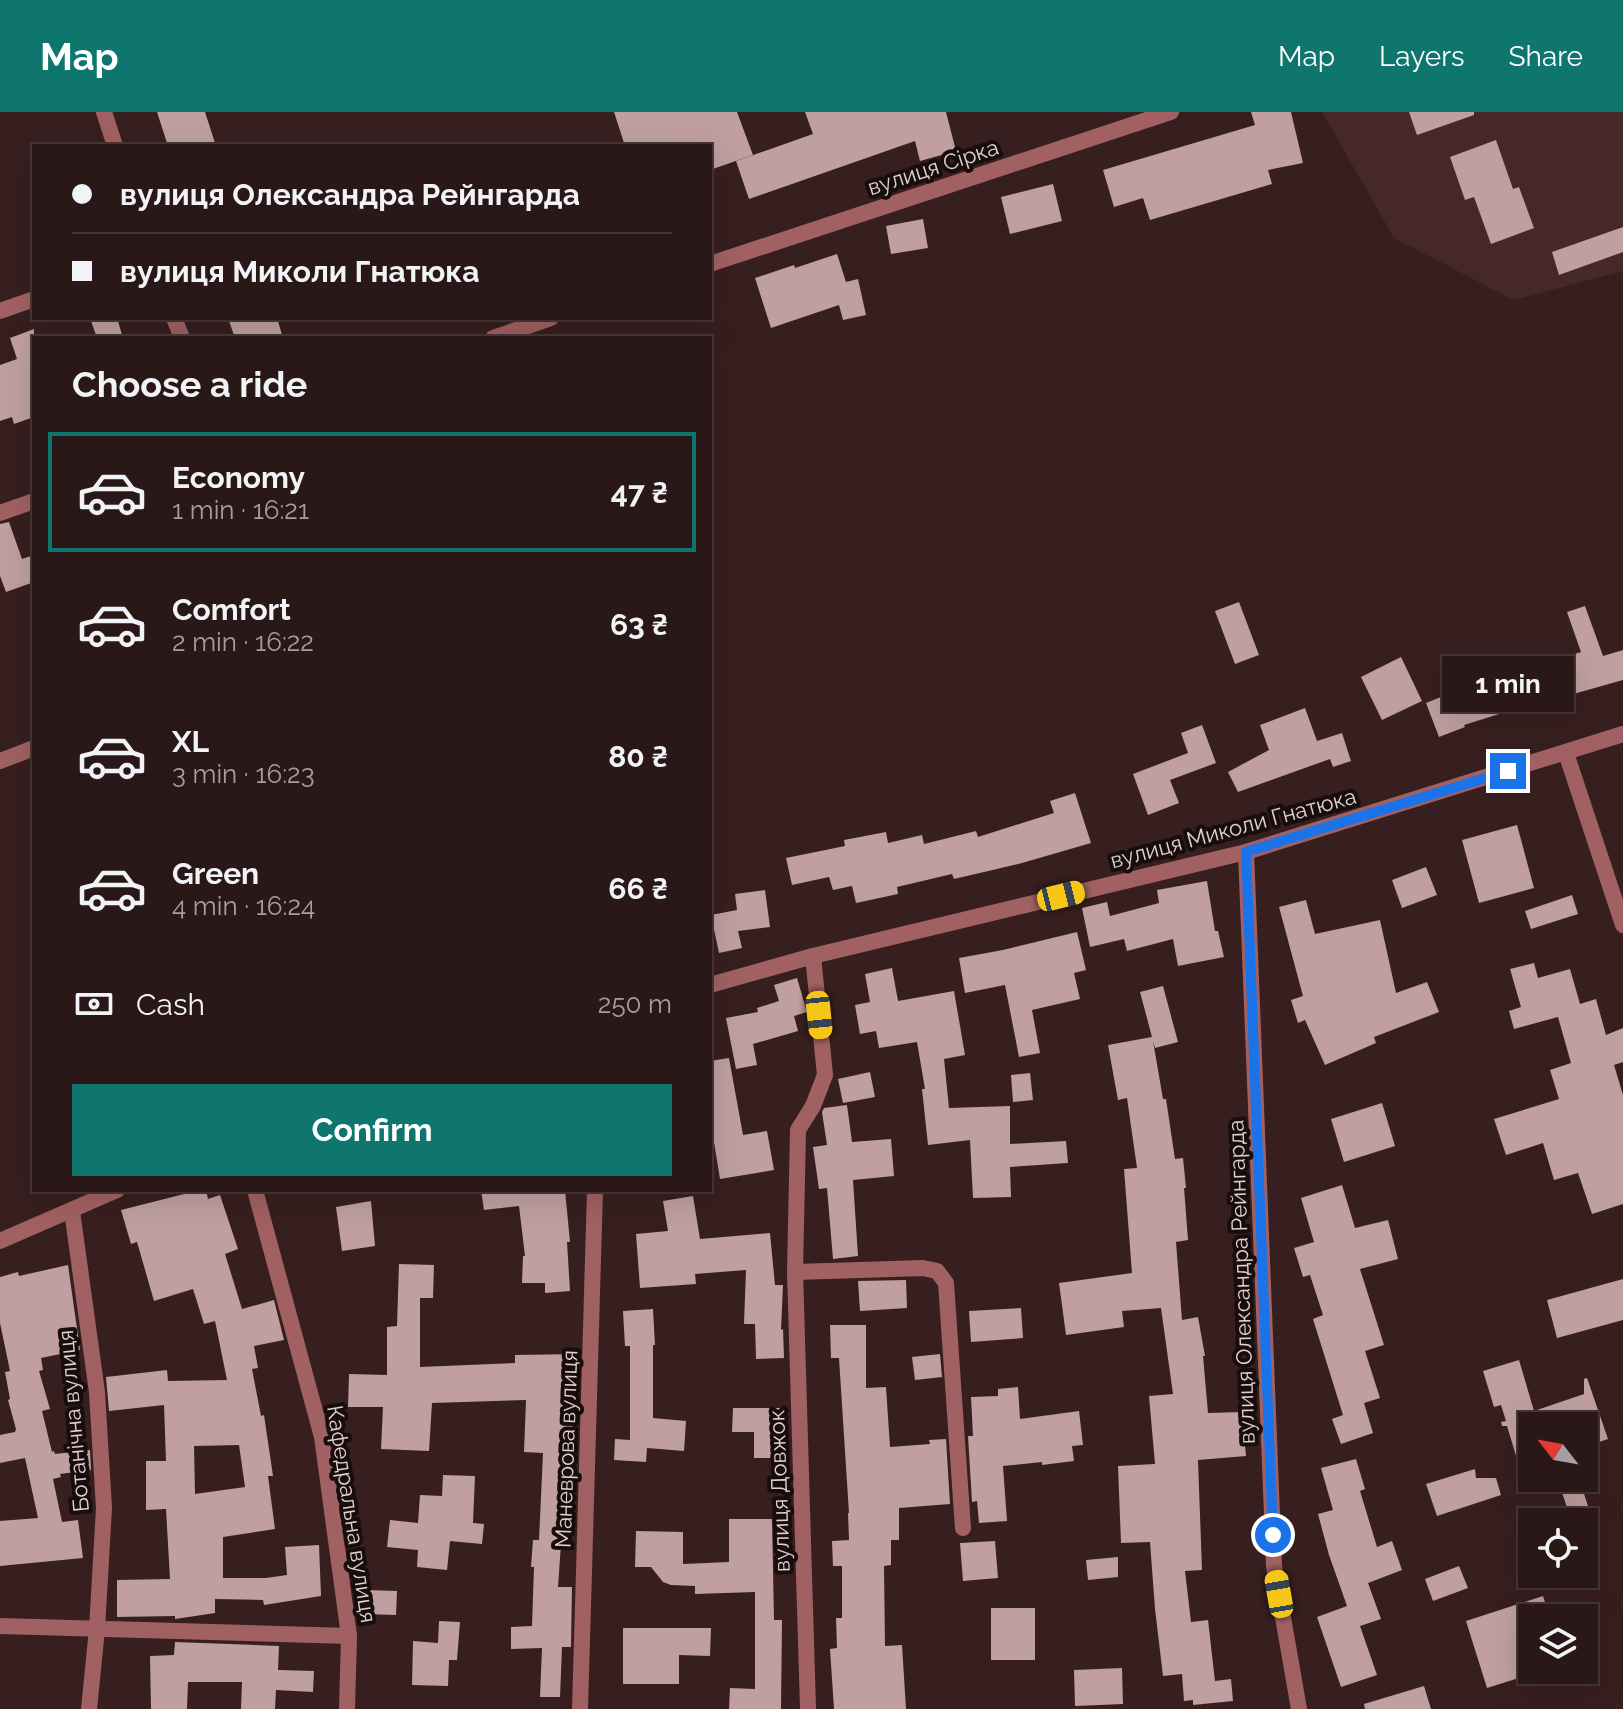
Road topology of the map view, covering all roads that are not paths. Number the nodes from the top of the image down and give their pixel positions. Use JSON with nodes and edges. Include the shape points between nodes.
{"nodes":[{"id":1,"x":104,"y":112,"type":"edge"},
{"id":2,"x":1171,"y":112,"type":"edge"},
{"id":3,"x":114,"y":144,"type":"edge"},
{"id":4,"x":712,"y":263,"type":"edge"},
{"id":5,"x":32,"y":300,"type":"edge"},
{"id":6,"x":0,"y":311,"type":"edge"},
{"id":7,"x":545,"y":320,"type":"edge"},
{"id":8,"x":499,"y":336,"type":"edge"},
{"id":9,"x":32,"y":502,"type":"edge"},
{"id":10,"x":0,"y":513,"type":"edge"},
{"id":11,"x":1623,"y":734,"type":"edge"},
{"id":12,"x":32,"y":749,"type":"edge"},
{"id":13,"x":1566,"y":753,"type":"junction"},
{"id":14,"x":0,"y":761,"type":"edge"},
{"id":15,"x":1246,"y":852,"type":"junction"},
{"id":16,"x":1623,"y":925,"type":"edge"},
{"id":17,"x":813,"y":956,"type":"junction"},
{"id":18,"x":712,"y":984,"type":"edge"},
{"id":19,"x":113,"y":1192,"type":"edge"},
{"id":20,"x":256,"y":1192,"type":"edge"},
{"id":21,"x":595,"y":1192,"type":"edge"},
{"id":22,"x":72,"y":1211,"type":"junction"},
{"id":23,"x":0,"y":1241,"type":"edge"},
{"id":24,"x":795,"y":1272,"type":"junction"},
{"id":25,"x":963,"y":1528,"type":"dead end"},
{"id":26,"x":0,"y":1626,"type":"edge"},
{"id":27,"x":97,"y":1629,"type":"junction"},
{"id":28,"x":349,"y":1636,"type":"junction"},
{"id":29,"x":89,"y":1709,"type":"edge"},
{"id":30,"x":347,"y":1709,"type":"edge"},
{"id":31,"x":580,"y":1709,"type":"edge"},
{"id":32,"x":808,"y":1709,"type":"edge"},
{"id":33,"x":1299,"y":1709,"type":"edge"}],
"edges":[{"from":1,"to":3,"type":"street"},
{"from":2,"to":4,"type":"street","name":"вулиця Сірка"},
{"from":5,"to":6,"type":"street"},
{"from":7,"to":8,"type":"street"},
{"from":9,"to":10,"type":"street"},
{"from":11,"to":13,"type":"street","name":"вулиця Миколи Гнатюка"},
{"from":12,"to":14,"type":"street"},
{"from":13,"to":15,"type":"street","name":"вулиця Миколи Гнатюка"},
{"from":13,"to":16,"type":"street"},
{"from":15,"to":17,"type":"street","name":"вулиця Миколи Гнатюка"},
{"from":15,"to":33,"type":"street","name":"вулиця Олександра Рейнгарда","via":[[1274,1566]]},
{"from":17,"to":18,"type":"street","name":"вулиця Миколи Гнатюка"},
{"from":17,"to":24,"type":"street","name":"вулиця Довжок","via":[[825,1075],[798,1130]]},
{"from":19,"to":22,"type":"street"},
{"from":20,"to":28,"type":"street","name":"Кафедральна вулиця","via":[[322,1437]]},
{"from":21,"to":31,"type":"street","name":"Маневрова вулиця"},
{"from":22,"to":23,"type":"street"},
{"from":22,"to":27,"type":"street","name":"Ботанічна вулиця","via":[[97,1392],[104,1508]]},
{"from":24,"to":25,"type":"street","via":[[923,1268],[937,1271],[946,1283]]},
{"from":24,"to":32,"type":"street","name":"вулиця Довжок"},
{"from":26,"to":27,"type":"street"},
{"from":27,"to":28,"type":"street"},
{"from":27,"to":29,"type":"street","name":"Ботанічна вулиця"},
{"from":28,"to":30,"type":"street","name":"Кафедральна вулиця"}]}
